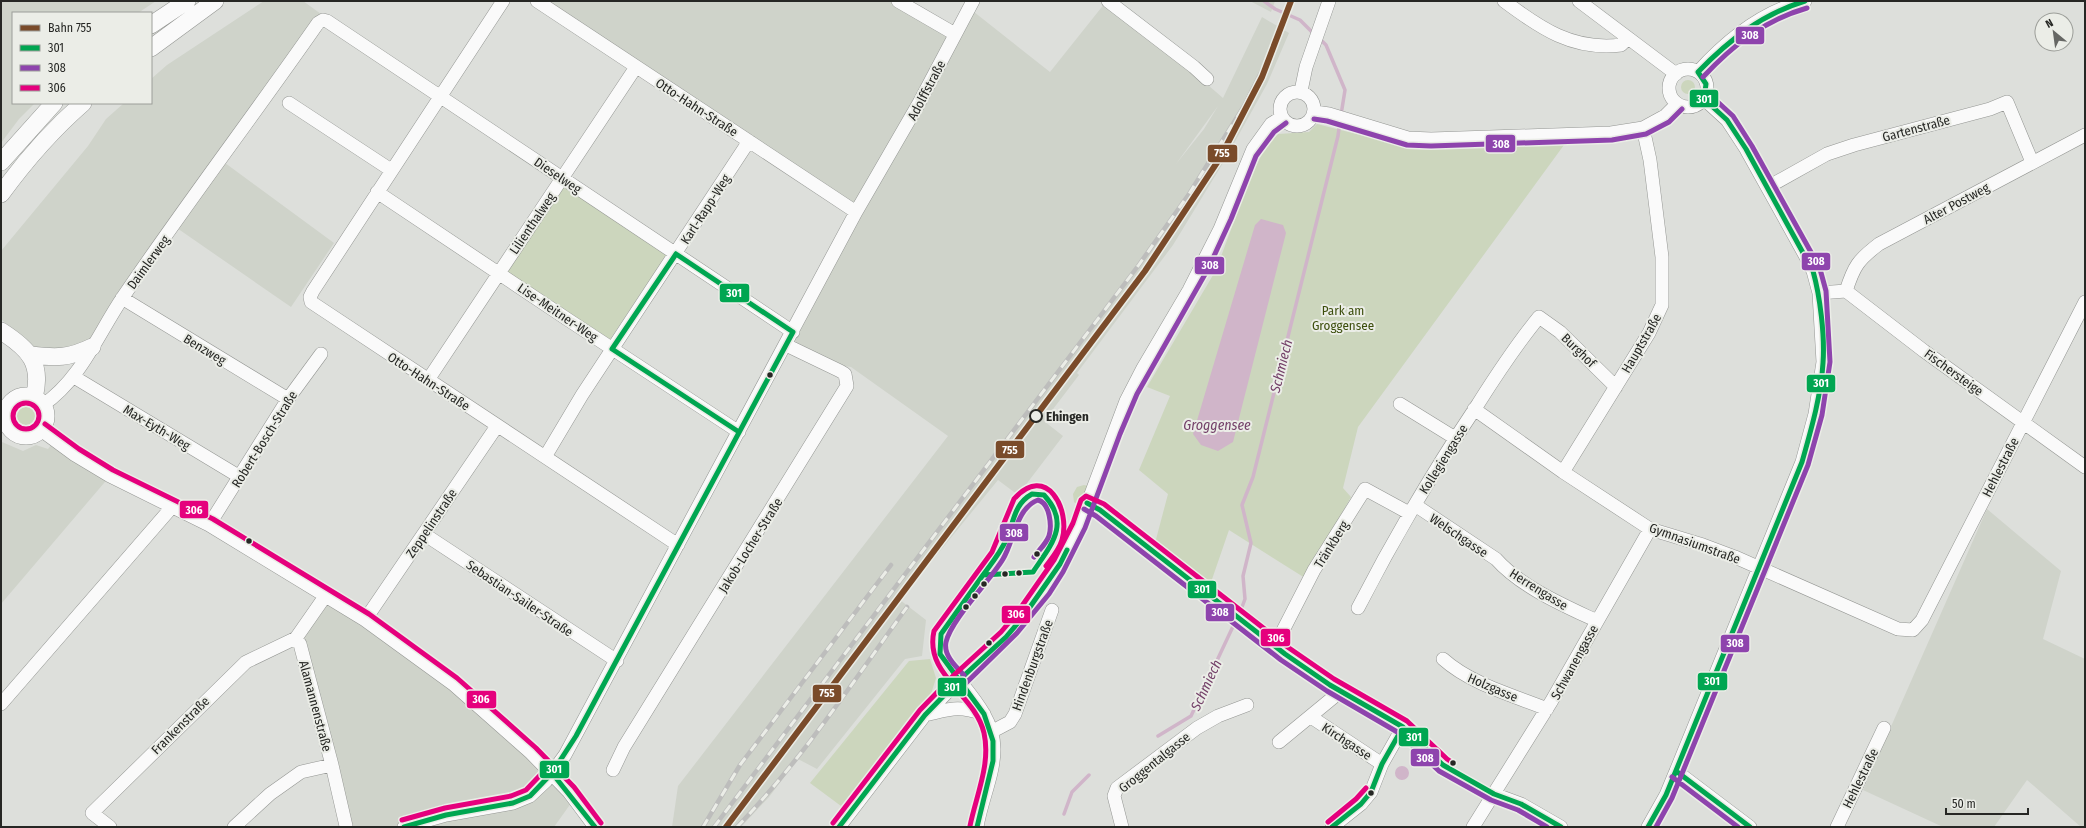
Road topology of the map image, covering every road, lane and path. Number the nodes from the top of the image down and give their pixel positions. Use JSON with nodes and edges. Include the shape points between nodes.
{"nodes":[{"id":1,"x":187,"y":1,"type":"edge"},
{"id":2,"x":215,"y":1,"type":"edge"},
{"id":3,"x":503,"y":1,"type":"edge"},
{"id":4,"x":537,"y":1,"type":"edge"},
{"id":5,"x":898,"y":1,"type":"edge"},
{"id":6,"x":973,"y":1,"type":"edge"},
{"id":7,"x":1108,"y":1,"type":"edge"},
{"id":8,"x":1329,"y":1,"type":"edge"},
{"id":9,"x":1504,"y":1,"type":"edge"},
{"id":10,"x":1579,"y":1,"type":"edge"},
{"id":11,"x":1805,"y":1,"type":"edge"},
{"id":12,"x":1771,"y":7,"type":"edge"},
{"id":13,"x":323,"y":20,"type":"joint"},
{"id":14,"x":152,"y":24,"type":"edge"},
{"id":15,"x":955,"y":34,"type":"junction"},
{"id":16,"x":1627,"y":39,"type":"junction"},
{"id":17,"x":152,"y":47,"type":"edge"},
{"id":18,"x":636,"y":67,"type":"junction"},
{"id":19,"x":1698,"y":72,"type":"junction"},
{"id":20,"x":1676,"y":74,"type":"junction"},
{"id":21,"x":1207,"y":79,"type":"dead end"},
{"id":22,"x":1301,"y":91,"type":"junction"},
{"id":23,"x":440,"y":95,"type":"junction"},
{"id":24,"x":1704,"y":99,"type":"junction"},
{"id":25,"x":289,"y":103,"type":"dead end"},
{"id":26,"x":53,"y":104,"type":"edge"},
{"id":27,"x":82,"y":104,"type":"edge"},
{"id":28,"x":1678,"y":104,"type":"junction"},
{"id":29,"x":1315,"y":112,"type":"junction"},
{"id":30,"x":1282,"y":117,"type":"junction"},
{"id":31,"x":1643,"y":128,"type":"junction"},
{"id":32,"x":2085,"y":135,"type":"edge"},
{"id":33,"x":749,"y":141,"type":"junction"},
{"id":34,"x":1,"y":162,"type":"edge"},
{"id":35,"x":2032,"y":162,"type":"junction"},
{"id":36,"x":391,"y":170,"type":"junction"},
{"id":37,"x":562,"y":178,"type":"junction"},
{"id":38,"x":1768,"y":187,"type":"junction"},
{"id":39,"x":377,"y":192,"type":"junction"},
{"id":40,"x":1,"y":194,"type":"edge"},
{"id":41,"x":856,"y":212,"type":"junction"},
{"id":42,"x":676,"y":254,"type":"junction"},
{"id":43,"x":499,"y":273,"type":"junction"},
{"id":44,"x":1846,"y":291,"type":"junction"},
{"id":45,"x":1819,"y":293,"type":"junction"},
{"id":46,"x":122,"y":298,"type":"junction"},
{"id":47,"x":2085,"y":302,"type":"edge"},
{"id":48,"x":1539,"y":317,"type":"joint"},
{"id":49,"x":1,"y":331,"type":"edge"},
{"id":50,"x":793,"y":332,"type":"junction"},
{"id":51,"x":786,"y":345,"type":"junction"},
{"id":52,"x":92,"y":347,"type":"junction"},
{"id":53,"x":612,"y":349,"type":"junction"},
{"id":54,"x":321,"y":354,"type":"dead end"},
{"id":55,"x":31,"y":355,"type":"junction"},
{"id":56,"x":74,"y":377,"type":"junction"},
{"id":57,"x":428,"y":380,"type":"junction"},
{"id":58,"x":1616,"y":387,"type":"junction"},
{"id":59,"x":288,"y":399,"type":"junction"},
{"id":60,"x":38,"y":402,"type":"junction"},
{"id":61,"x":1400,"y":404,"type":"dead end"},
{"id":62,"x":4,"y":409,"type":"edge"},
{"id":63,"x":1474,"y":409,"type":"junction"},
{"id":64,"x":2023,"y":421,"type":"junction"},
{"id":65,"x":496,"y":426,"type":"junction"},
{"id":66,"x":41,"y":430,"type":"junction"},
{"id":67,"x":739,"y":432,"type":"junction"},
{"id":68,"x":1455,"y":438,"type":"junction"},
{"id":69,"x":545,"y":457,"type":"junction"},
{"id":70,"x":2085,"y":467,"type":"edge"},
{"id":71,"x":1563,"y":472,"type":"junction"},
{"id":72,"x":240,"y":477,"type":"junction"},
{"id":73,"x":1087,"y":503,"type":"junction"},
{"id":74,"x":172,"y":507,"type":"junction"},
{"id":75,"x":1412,"y":509,"type":"junction"},
{"id":76,"x":209,"y":525,"type":"junction"},
{"id":77,"x":1650,"y":529,"type":"junction"},
{"id":78,"x":424,"y":534,"type":"junction"},
{"id":79,"x":678,"y":544,"type":"junction"},
{"id":80,"x":1503,"y":566,"type":"joint"},
{"id":81,"x":1758,"y":568,"type":"junction"},
{"id":82,"x":326,"y":595,"type":"junction"},
{"id":83,"x":1358,"y":608,"type":"dead end"},
{"id":84,"x":1052,"y":610,"type":"dead end"},
{"id":85,"x":365,"y":620,"type":"junction"},
{"id":86,"x":1597,"y":621,"type":"junction"},
{"id":87,"x":1913,"y":630,"type":"joint"},
{"id":88,"x":296,"y":638,"type":"junction"},
{"id":89,"x":1275,"y":646,"type":"junction"},
{"id":90,"x":1443,"y":659,"type":"dead end"},
{"id":91,"x":617,"y":661,"type":"junction"},
{"id":92,"x":959,"y":680,"type":"junction"},
{"id":93,"x":1342,"y":691,"type":"junction"},
{"id":94,"x":1,"y":704,"type":"edge"},
{"id":95,"x":1247,"y":705,"type":"dead end"},
{"id":96,"x":1547,"y":709,"type":"junction"},
{"id":97,"x":984,"y":714,"type":"junction"},
{"id":98,"x":925,"y":715,"type":"junction"},
{"id":99,"x":1311,"y":717,"type":"junction"},
{"id":100,"x":1884,"y":728,"type":"dead end"},
{"id":101,"x":991,"y":732,"type":"junction"},
{"id":102,"x":1279,"y":742,"type":"dead end"},
{"id":103,"x":1382,"y":764,"type":"junction"},
{"id":104,"x":332,"y":765,"type":"junction"},
{"id":105,"x":613,"y":770,"type":"dead end"},
{"id":106,"x":1676,"y":771,"type":"junction"},
{"id":107,"x":552,"y":773,"type":"junction"},
{"id":108,"x":1494,"y":794,"type":"junction"},
{"id":109,"x":110,"y":827,"type":"edge"},
{"id":110,"x":234,"y":827,"type":"edge"},
{"id":111,"x":347,"y":827,"type":"edge"},
{"id":112,"x":404,"y":827,"type":"edge"},
{"id":113,"x":595,"y":827,"type":"edge"},
{"id":114,"x":839,"y":827,"type":"edge"},
{"id":115,"x":977,"y":827,"type":"edge"},
{"id":116,"x":1122,"y":827,"type":"edge"},
{"id":117,"x":1332,"y":827,"type":"edge"},
{"id":118,"x":1473,"y":827,"type":"edge"},
{"id":119,"x":1561,"y":827,"type":"edge"},
{"id":120,"x":1648,"y":827,"type":"edge"},
{"id":121,"x":1750,"y":827,"type":"edge"},
{"id":122,"x":1837,"y":827,"type":"edge"}],
"edges":[{"from":1,"to":14,"type":"main road"},
{"from":2,"to":17,"type":"main road"},
{"from":3,"to":23,"type":"street","name":"Otto-Hahn-Straße"},
{"from":4,"to":18,"type":"street","name":"Otto-Hahn-Straße"},
{"from":5,"to":15,"type":"street"},
{"from":6,"to":15,"type":"street","name":"Adolffstraße"},
{"from":7,"to":21,"type":"street"},
{"from":8,"to":22,"type":"street","via":[[1310,54]]},
{"from":9,"to":16,"type":"street","via":[[1533,23],[1580,44],[1608,47],[1621,45]]},
{"from":10,"to":16,"type":"street"},
{"from":11,"to":12,"type":"street"},
{"from":12,"to":19,"type":"street"},
{"from":13,"to":23,"type":"street","name":"Dieselweg"},
{"from":13,"to":46,"type":"street","name":"Daimlerweg","via":[[318,23]]},
{"from":15,"to":41,"type":"street","name":"Adolffstraße","via":[[919,103]]},
{"from":16,"to":20,"type":"street"},
{"from":18,"to":33,"type":"street","name":"Otto-Hahn-Straße"},
{"from":18,"to":37,"type":"street","name":"Lilienthalweg"},
{"from":19,"to":20,"type":"street","via":[[1687,70]]},
{"from":19,"to":24,"type":"street","via":[[1707,84]]},
{"from":20,"to":28,"type":"street","via":[[1670,86],[1673,99]]},
{"from":22,"to":29,"type":"street","via":[[1311,97]]},
{"from":22,"to":30,"type":"street","via":[[1290,93],[1282,101]]},
{"from":23,"to":36,"type":"street","name":"Otto-Hahn-Straße"},
{"from":23,"to":37,"type":"street","name":"Dieselweg"},
{"from":24,"to":28,"type":"street","via":[[1692,107]]},
{"from":24,"to":38,"type":"street","via":[[1733,128]]},
{"from":25,"to":36,"type":"street"},
{"from":26,"to":34,"type":"main road"},
{"from":27,"to":40,"type":"main road","via":[[61,122]]},
{"from":28,"to":31,"type":"street","via":[[1665,116]]},
{"from":29,"to":30,"type":"street","via":[[1307,124],[1301,126],[1290,124]]},
{"from":29,"to":31,"type":"street","via":[[1408,138],[1611,133]]},
{"from":30,"to":73,"type":"street","via":[[1271,124],[1253,149],[1220,229],[1193,283],[1126,401]]},
{"from":31,"to":58,"type":"street","name":"Hauptstraße","via":[[1650,160],[1662,257],[1662,305],[1649,333]]},
{"from":32,"to":35,"type":"street","name":"Alter Postweg"},
{"from":33,"to":41,"type":"street","name":"Otto-Hahn-Straße"},
{"from":33,"to":42,"type":"street","name":"Karl-Rapp-Weg"},
{"from":35,"to":38,"type":"street","name":"Gartenstraße","via":[[2007,102],[1990,109],[1827,154]]},
{"from":35,"to":44,"type":"street","name":"Alter Postweg","via":[[1879,244],[1861,258],[1852,272]]},
{"from":36,"to":39,"type":"street","name":"Otto-Hahn-Straße"},
{"from":37,"to":42,"type":"street","name":"Dieselweg"},
{"from":37,"to":43,"type":"street","name":"Lilienthalweg"},
{"from":38,"to":45,"type":"street","via":[[1814,271]]},
{"from":39,"to":43,"type":"street","name":"Lise-Meitner-Weg"},
{"from":39,"to":57,"type":"street","name":"Otto-Hahn-Straße","via":[[312,291],[311,302]]},
{"from":41,"to":50,"type":"street","name":"Adolffstraße"},
{"from":42,"to":50,"type":"street","name":"Dieselweg"},
{"from":42,"to":53,"type":"street","name":"Karl-Rapp-Weg"},
{"from":43,"to":53,"type":"street","name":"Lise-Meitner-Weg"},
{"from":43,"to":57,"type":"street","name":"Lilienthalweg"},
{"from":44,"to":45,"type":"street"},
{"from":44,"to":64,"type":"street","name":"Fischersteige"},
{"from":45,"to":81,"type":"street","via":[[1822,362],[1815,414],[1802,462]]},
{"from":46,"to":52,"type":"street","name":"Daimlerweg"},
{"from":46,"to":59,"type":"street","name":"Benzweg"},
{"from":47,"to":64,"type":"street","name":"Hehlestraße"},
{"from":48,"to":58,"type":"street","name":"Burghof","via":[[1560,332]]},
{"from":48,"to":63,"type":"street","name":"Kollegiengasse"},
{"from":49,"to":55,"type":"main road"},
{"from":50,"to":51,"type":"street","name":"Adolffstraße"},
{"from":51,"to":67,"type":"street","name":"Adolffstraße"},
{"from":51,"to":105,"type":"street","name":"Jakob-Locher-Straße","via":[[845,374],[847,386],[624,747]]},
{"from":52,"to":55,"type":"main road","via":[[74,356]]},
{"from":52,"to":56,"type":"street","name":"Daimlerweg"},
{"from":53,"to":67,"type":"street","name":"Lise-Meitner-Weg"},
{"from":53,"to":69,"type":"street","name":"Karl-Rapp-Weg"},
{"from":54,"to":59,"type":"street","name":"Robert-Bosch-Straße"},
{"from":55,"to":60,"type":"main road","via":[[37,380]]},
{"from":56,"to":60,"type":"street","name":"Daimlerweg","via":[[52,398]]},
{"from":56,"to":72,"type":"street","name":"Max-Eyth-Weg"},
{"from":57,"to":65,"type":"street","name":"Otto-Hahn-Straße"},
{"from":58,"to":71,"type":"street","name":"Hauptstraße"},
{"from":59,"to":72,"type":"street","name":"Robert-Bosch-Straße"},
{"from":60,"to":62,"type":"main road","via":[[26,396],[16,399]]},
{"from":60,"to":66,"type":"main road","via":[[46,417]]},
{"from":61,"to":68,"type":"street"},
{"from":62,"to":66,"type":"main road","via":[[7,422],[16,434],[31,436]]},
{"from":63,"to":68,"type":"street","name":"Kollegiengasse"},
{"from":63,"to":71,"type":"street","name":"Gymnasiumstraße"},
{"from":64,"to":70,"type":"street","name":"Fischersteige"},
{"from":64,"to":87,"type":"street","name":"Hehlestraße","via":[[1922,620]]},
{"from":65,"to":69,"type":"street","name":"Otto-Hahn-Straße"},
{"from":65,"to":78,"type":"street","name":"Zeppelinstraße"},
{"from":66,"to":74,"type":"street","via":[[75,456]]},
{"from":67,"to":79,"type":"street","name":"Adolffstraße"},
{"from":68,"to":75,"type":"street","name":"Kollegiengasse"},
{"from":69,"to":79,"type":"street","name":"Otto-Hahn-Straße"},
{"from":71,"to":77,"type":"street","name":"Gymnasiumstraße"},
{"from":72,"to":76,"type":"street","name":"Robert-Bosch-Straße"},
{"from":73,"to":89,"type":"street","via":[[1100,510]]},
{"from":73,"to":92,"type":"street","via":[[1060,564],[1023,617]]},
{"from":74,"to":76,"type":"street"},
{"from":74,"to":94,"type":"street"},
{"from":75,"to":80,"type":"street","name":"Welschgasse","via":[[1496,559]]},
{"from":75,"to":83,"type":"street","name":"Kollegiengasse"},
{"from":75,"to":89,"type":"street","name":"Tränkberg","via":[[1365,489],[1314,570]]},
{"from":76,"to":82,"type":"street"},
{"from":77,"to":81,"type":"street","name":"Gymnasiumstraße","via":[[1703,545]]},
{"from":77,"to":86,"type":"street","name":"Schwanengasse"},
{"from":78,"to":85,"type":"street","name":"Zeppelinstraße"},
{"from":78,"to":91,"type":"street","name":"Sebastian-Sailer-Straße"},
{"from":79,"to":91,"type":"street","name":"Adolffstraße"},
{"from":80,"to":86,"type":"street","name":"Herrengasse","via":[[1552,600]]},
{"from":81,"to":87,"type":"street","name":"Gymnasiumstraße","via":[[1898,629]]},
{"from":81,"to":106,"type":"street"},
{"from":82,"to":85,"type":"street"},
{"from":82,"to":88,"type":"street"},
{"from":84,"to":101,"type":"street","name":"Hindenburgstraße","via":[[1015,714],[1010,722]]},
{"from":85,"to":107,"type":"street","via":[[453,684]]},
{"from":86,"to":96,"type":"street","name":"Schwanengasse"},
{"from":88,"to":104,"type":"street","name":"Alamannenstraße","via":[[300,644]]},
{"from":88,"to":109,"type":"street","name":"Frankenstraße","via":[[246,662],[92,813]]},
{"from":89,"to":93,"type":"street"},
{"from":90,"to":96,"type":"street","name":"Holzgasse","via":[[1455,670]]},
{"from":91,"to":107,"type":"street","name":"Adolffstraße","via":[[576,736]]},
{"from":92,"to":97,"type":"street"},
{"from":92,"to":98,"type":"street"},
{"from":93,"to":99,"type":"street","name":"Kirchgasse"},
{"from":93,"to":103,"type":"street","via":[[1403,727]]},
{"from":95,"to":116,"type":"street","name":"Groggentalgasse","via":[[1218,716],[1197,728],[1117,788],[1114,796]]},
{"from":96,"to":108,"type":"street","name":"Schwanengasse"},
{"from":97,"to":98,"type":"street","via":[[966,708],[955,708]]},
{"from":97,"to":101,"type":"street"},
{"from":98,"to":114,"type":"street"},
{"from":99,"to":102,"type":"street","name":"Kirchgasse"},
{"from":99,"to":103,"type":"street","name":"Kirchgasse"},
{"from":100,"to":122,"type":"street","name":"Hehlestraße"},
{"from":101,"to":115,"type":"street","via":[[994,750]]},
{"from":103,"to":117,"type":"street","via":[[1371,792],[1361,804]]},
{"from":104,"to":110,"type":"street","via":[[301,772],[270,794]]},
{"from":104,"to":111,"type":"street","name":"Alamannenstraße"},
{"from":106,"to":120,"type":"street"},
{"from":106,"to":121,"type":"street"},
{"from":107,"to":112,"type":"street","name":"Adolffstraße","via":[[530,796],[513,803],[446,815]]},
{"from":107,"to":113,"type":"street"},
{"from":108,"to":118,"type":"street","name":"Schwanengasse"},
{"from":108,"to":119,"type":"street","via":[[1521,804]]}]}
